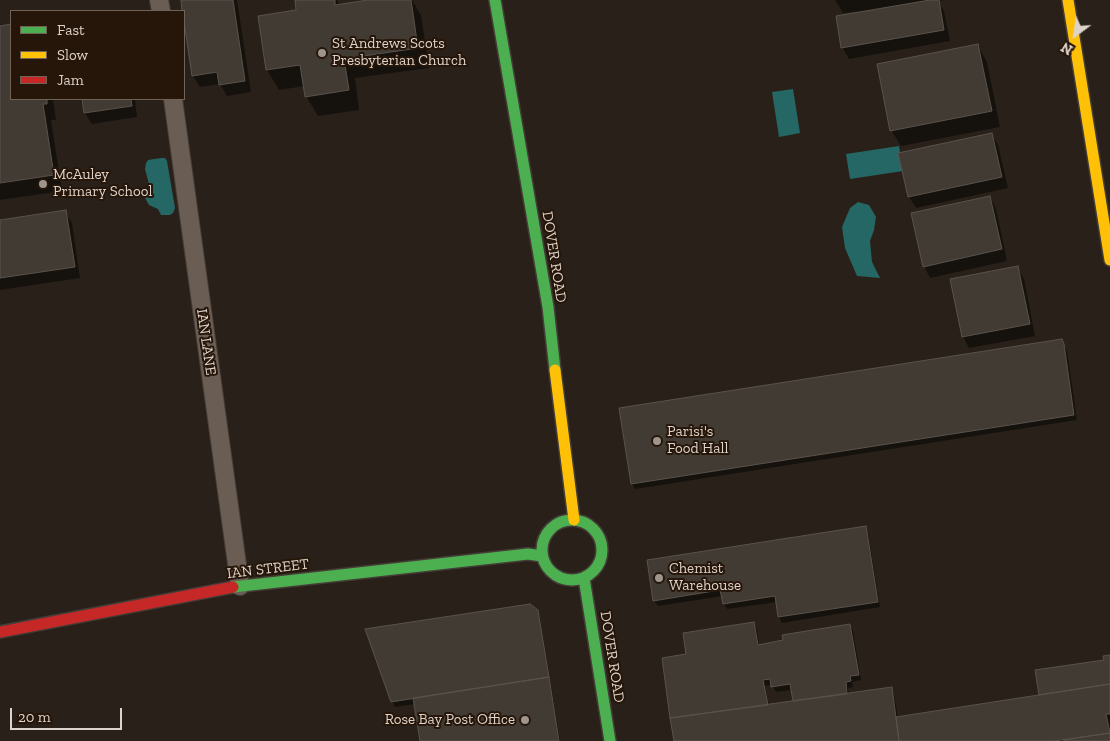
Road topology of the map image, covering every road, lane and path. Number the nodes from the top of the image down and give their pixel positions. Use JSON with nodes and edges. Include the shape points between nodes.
{"nodes":[{"id":1,"x":495,"y":0,"type":"edge"},
{"id":2,"x":1068,"y":0,"type":"edge"},
{"id":3,"x":173,"y":100,"type":"edge"},
{"id":4,"x":1110,"y":260,"type":"edge"},
{"id":5,"x":574,"y":520,"type":"junction"},
{"id":6,"x":542,"y":556,"type":"junction"},
{"id":7,"x":584,"y":578,"type":"junction"},
{"id":8,"x":240,"y":586,"type":"junction"},
{"id":9,"x":0,"y":632,"type":"edge"},
{"id":10,"x":610,"y":741,"type":"edge"}],
"edges":[{"from":1,"to":5,"type":"street","name":"DOVER ROAD","via":[[548,307]]},
{"from":2,"to":4,"type":"street"},
{"from":3,"to":8,"type":"lane","name":"IAN LANE"},
{"from":5,"to":6,"type":"street","via":[[565,520],[549,530],[544,538]]},
{"from":5,"to":7,"type":"street","via":[[582,521],[595,530],[602,546],[598,565]]},
{"from":6,"to":7,"type":"street","via":[[553,574],[563,579]]},
{"from":6,"to":8,"type":"street","name":"IAN STREET","via":[[528,554]]},
{"from":7,"to":10,"type":"street","name":"DOVER ROAD"},
{"from":8,"to":9,"type":"street","name":"IAN STREET"}]}
